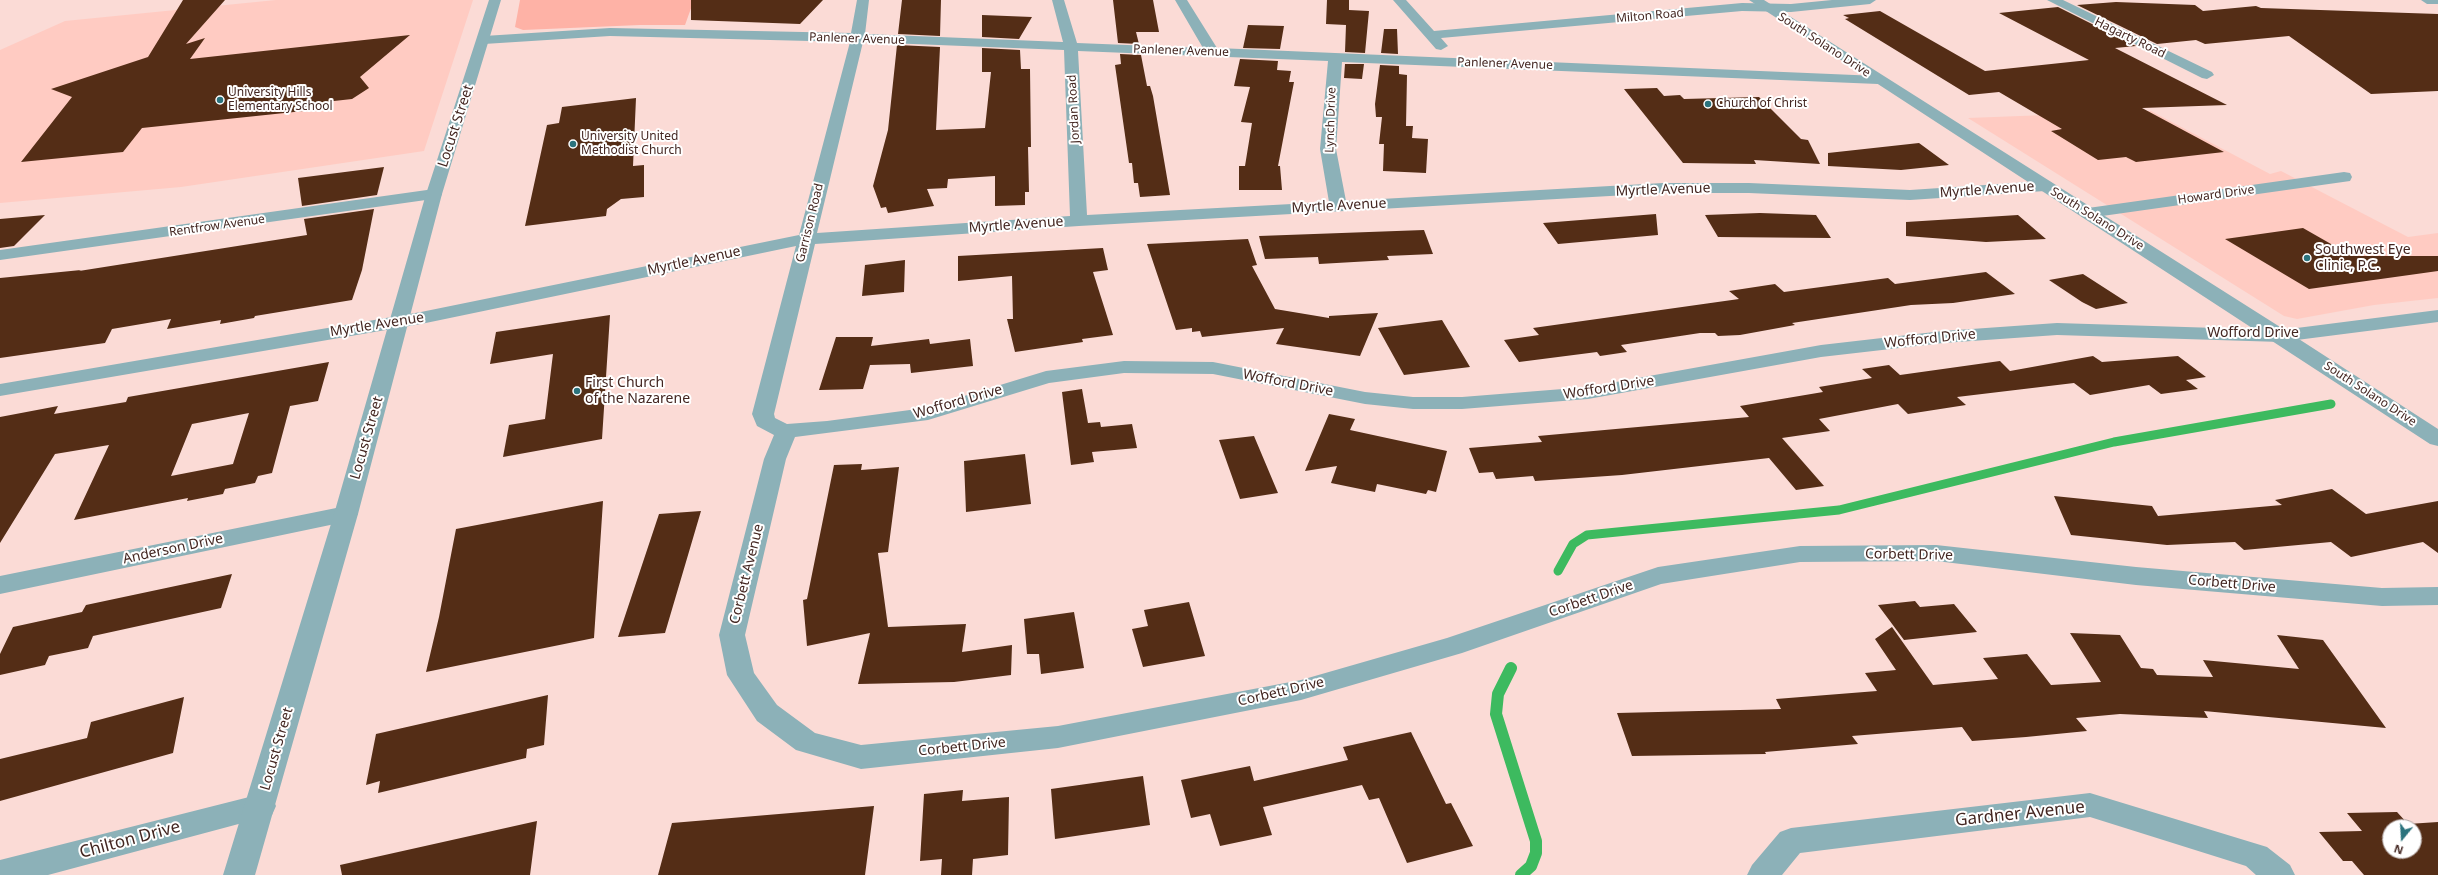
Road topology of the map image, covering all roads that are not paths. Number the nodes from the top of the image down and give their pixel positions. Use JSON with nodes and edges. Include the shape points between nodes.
{"nodes":[{"id":1,"x":495,"y":0,"type":"edge"},
{"id":2,"x":863,"y":0,"type":"edge"},
{"id":3,"x":1058,"y":0,"type":"edge"},
{"id":4,"x":1181,"y":0,"type":"edge"},
{"id":5,"x":1399,"y":0,"type":"edge"},
{"id":6,"x":1870,"y":0,"type":"edge"},
{"id":7,"x":2053,"y":0,"type":"edge"},
{"id":8,"x":2427,"y":0,"type":"edge"},
{"id":9,"x":2438,"y":0,"type":"edge"},
{"id":10,"x":1762,"y":4,"type":"edge"},
{"id":11,"x":1497,"y":29,"type":"junction"},
{"id":12,"x":1431,"y":35,"type":"junction"},
{"id":13,"x":857,"y":39,"type":"junction"},
{"id":14,"x":484,"y":40,"type":"junction"},
{"id":15,"x":1072,"y":47,"type":"junction"},
{"id":16,"x":1212,"y":52,"type":"junction"},
{"id":17,"x":1335,"y":57,"type":"junction"},
{"id":18,"x":1452,"y":59,"type":"junction"},
{"id":19,"x":2207,"y":75,"type":"dead end"},
{"id":20,"x":1878,"y":80,"type":"junction"},
{"id":21,"x":2344,"y":177,"type":"dead end"},
{"id":22,"x":2045,"y":186,"type":"junction"},
{"id":23,"x":434,"y":194,"type":"junction"},
{"id":24,"x":1338,"y":206,"type":"junction"},
{"id":25,"x":2088,"y":213,"type":"junction"},
{"id":26,"x":1079,"y":221,"type":"junction"},
{"id":27,"x":806,"y":239,"type":"junction"},
{"id":28,"x":0,"y":255,"type":"edge"},
{"id":29,"x":2438,"y":316,"type":"edge"},
{"id":30,"x":400,"y":321,"type":"junction"},
{"id":31,"x":2281,"y":336,"type":"junction"},
{"id":32,"x":0,"y":390,"type":"edge"},
{"id":33,"x":787,"y":431,"type":"junction"},
{"id":34,"x":2438,"y":439,"type":"edge"},
{"id":35,"x":346,"y":514,"type":"junction"},
{"id":36,"x":0,"y":585,"type":"edge"},
{"id":37,"x":2438,"y":596,"type":"edge"},
{"id":38,"x":768,"y":713,"type":"joint"},
{"id":39,"x":261,"y":806,"type":"junction"},
{"id":40,"x":0,"y":874,"type":"edge"},
{"id":41,"x":239,"y":875,"type":"edge"},
{"id":42,"x":1763,"y":875,"type":"edge"},
{"id":43,"x":2279,"y":875,"type":"edge"}],
"edges":[{"from":1,"to":14,"type":"street","name":"Locust Street"},
{"from":2,"to":13,"type":"street","name":"Garrison Road"},
{"from":3,"to":15,"type":"street","name":"Jordan Road"},
{"from":4,"to":16,"type":"street"},
{"from":5,"to":12,"type":"street"},
{"from":6,"to":10,"type":"street","name":"Milton Road","via":[[1791,8]]},
{"from":7,"to":19,"type":"street","name":"Hagarty Road"},
{"from":8,"to":9,"type":"street"},
{"from":10,"to":11,"type":"street","name":"Milton Road","via":[[1742,8]]},
{"from":10,"to":20,"type":"street","name":"South Solano Drive"},
{"from":11,"to":12,"type":"street","name":"Milton Road"},
{"from":11,"to":18,"type":"street","via":[[1466,46]]},
{"from":12,"to":18,"type":"street"},
{"from":13,"to":14,"type":"street","name":"Panlener Avenue","via":[[629,32]]},
{"from":13,"to":15,"type":"street","name":"Panlener Avenue"},
{"from":13,"to":27,"type":"street","name":"Garrison Road"},
{"from":14,"to":23,"type":"street","name":"Locust Street"},
{"from":15,"to":16,"type":"street","name":"Panlener Avenue"},
{"from":15,"to":26,"type":"street","name":"Jordan Road"},
{"from":16,"to":17,"type":"street","name":"Panlener Avenue"},
{"from":17,"to":18,"type":"street","name":"Panlener Avenue"},
{"from":17,"to":24,"type":"street","name":"Lynch Drive","via":[[1328,149]]},
{"from":18,"to":20,"type":"street","name":"Panlener Avenue"},
{"from":20,"to":22,"type":"street","name":"South Solano Drive"},
{"from":21,"to":25,"type":"street","name":"Howard Drive"},
{"from":22,"to":24,"type":"street","name":"Myrtle Avenue","via":[[1910,195],[1749,188],[1663,188]]},
{"from":22,"to":25,"type":"street","name":"South Solano Drive"},
{"from":23,"to":28,"type":"street","name":"Rentfrow Avenue"},
{"from":23,"to":30,"type":"street","name":"Locust Street"},
{"from":24,"to":26,"type":"street","name":"Myrtle Avenue"},
{"from":25,"to":31,"type":"street","name":"South Solano Drive"},
{"from":26,"to":27,"type":"street","name":"Myrtle Avenue"},
{"from":27,"to":30,"type":"street","name":"Myrtle Avenue","via":[[762,246],[450,313]]},
{"from":27,"to":33,"type":"street","name":"Garrison Road","via":[[764,414],[765,421],[770,426]]},
{"from":29,"to":31,"type":"street","name":"Wofford Drive"},
{"from":30,"to":32,"type":"street","name":"Myrtle Avenue"},
{"from":30,"to":35,"type":"street","name":"Locust Street"},
{"from":31,"to":33,"type":"street","name":"Wofford Drive","via":[[2057,329],[1943,337],[1821,351],[1588,393],[1462,403],[1413,403],[1365,398],[1213,368],[1124,367],[1040,378],[928,414]]},
{"from":31,"to":34,"type":"street","name":"South Solano Drive"},
{"from":33,"to":38,"type":"street","name":"Corbett Avenue","via":[[775,459],[732,635],[741,675]]},
{"from":35,"to":36,"type":"street","name":"Anderson Drive"},
{"from":35,"to":39,"type":"street","name":"Locust Street"},
{"from":37,"to":38,"type":"street","name":"Corbett Drive","via":[[2382,597],[2136,576],[1936,553],[1800,554],[1658,576],[1453,646],[1301,690],[1058,737],[861,757],[806,742]]},
{"from":39,"to":40,"type":"street","name":"Chilton Drive"},
{"from":39,"to":41,"type":"street","name":"Locust Street"},
{"from":42,"to":43,"type":"street","name":"Gardner Avenue","via":[[1791,841],[2090,805],[2256,856]]}]}
